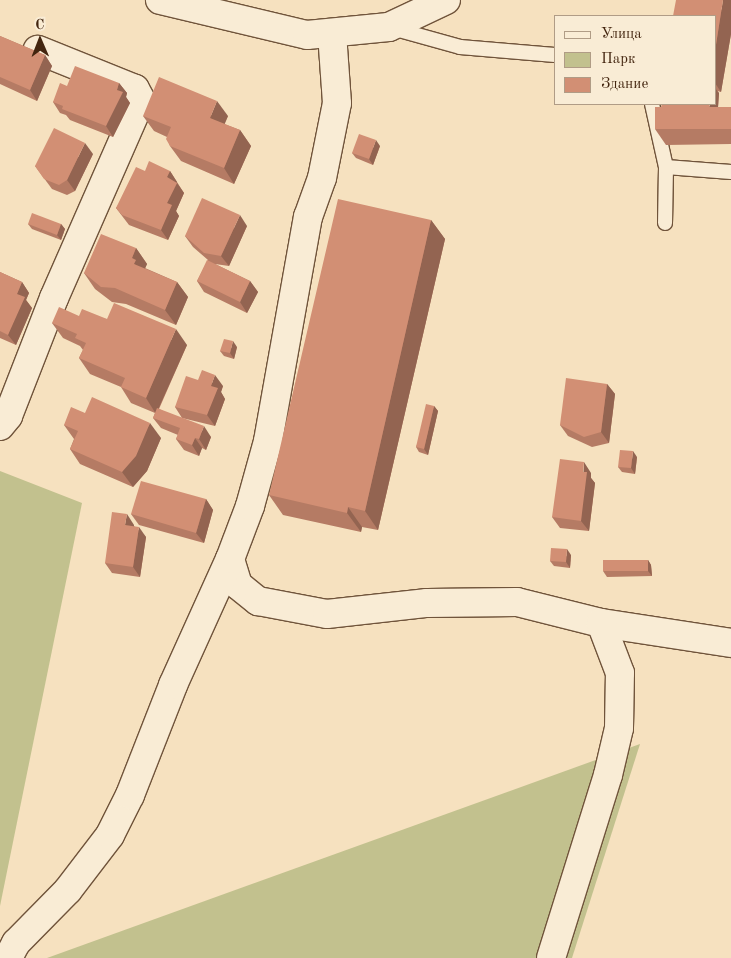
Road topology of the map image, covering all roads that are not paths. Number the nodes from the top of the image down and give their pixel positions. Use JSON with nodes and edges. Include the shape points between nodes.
{"nodes":[{"id":1,"x":160,"y":0,"type":"edge"},
{"id":2,"x":446,"y":0,"type":"edge"},
{"id":3,"x":388,"y":27,"type":"junction"},
{"id":4,"x":332,"y":34,"type":"junction"},
{"id":5,"x":38,"y":50,"type":"edge"},
{"id":6,"x":554,"y":55,"type":"edge"},
{"id":7,"x":652,"y":105,"type":"edge"},
{"id":8,"x":666,"y":166,"type":"junction"},
{"id":9,"x":731,"y":172,"type":"edge"},
{"id":10,"x":665,"y":223,"type":"dead end"},
{"id":11,"x":0,"y":426,"type":"edge"},
{"id":12,"x":230,"y":559,"type":"junction"},
{"id":13,"x":601,"y":623,"type":"junction"},
{"id":14,"x":731,"y":643,"type":"edge"},
{"id":15,"x":8,"y":958,"type":"edge"},
{"id":16,"x":551,"y":958,"type":"edge"}],
"edges":[{"from":1,"to":4,"type":"street","via":[[307,35]]},
{"from":2,"to":3,"type":"street"},
{"from":3,"to":4,"type":"street"},
{"from":3,"to":6,"type":"lane","via":[[460,47]]},
{"from":4,"to":12,"type":"street","via":[[337,102],[322,178],[308,217],[268,441],[250,506]]},
{"from":5,"to":11,"type":"street","via":[[135,89],[141,100],[54,298],[8,416]]},
{"from":7,"to":8,"type":"lane"},
{"from":8,"to":9,"type":"lane"},
{"from":8,"to":10,"type":"lane"},
{"from":12,"to":13,"type":"street","via":[[238,585],[258,602],[327,614],[427,603],[517,602]]},
{"from":12,"to":15,"type":"street","via":[[110,835],[68,890],[16,943]]},
{"from":13,"to":14,"type":"street"},
{"from":13,"to":16,"type":"street","via":[[620,673],[619,728],[608,775]]}]}
